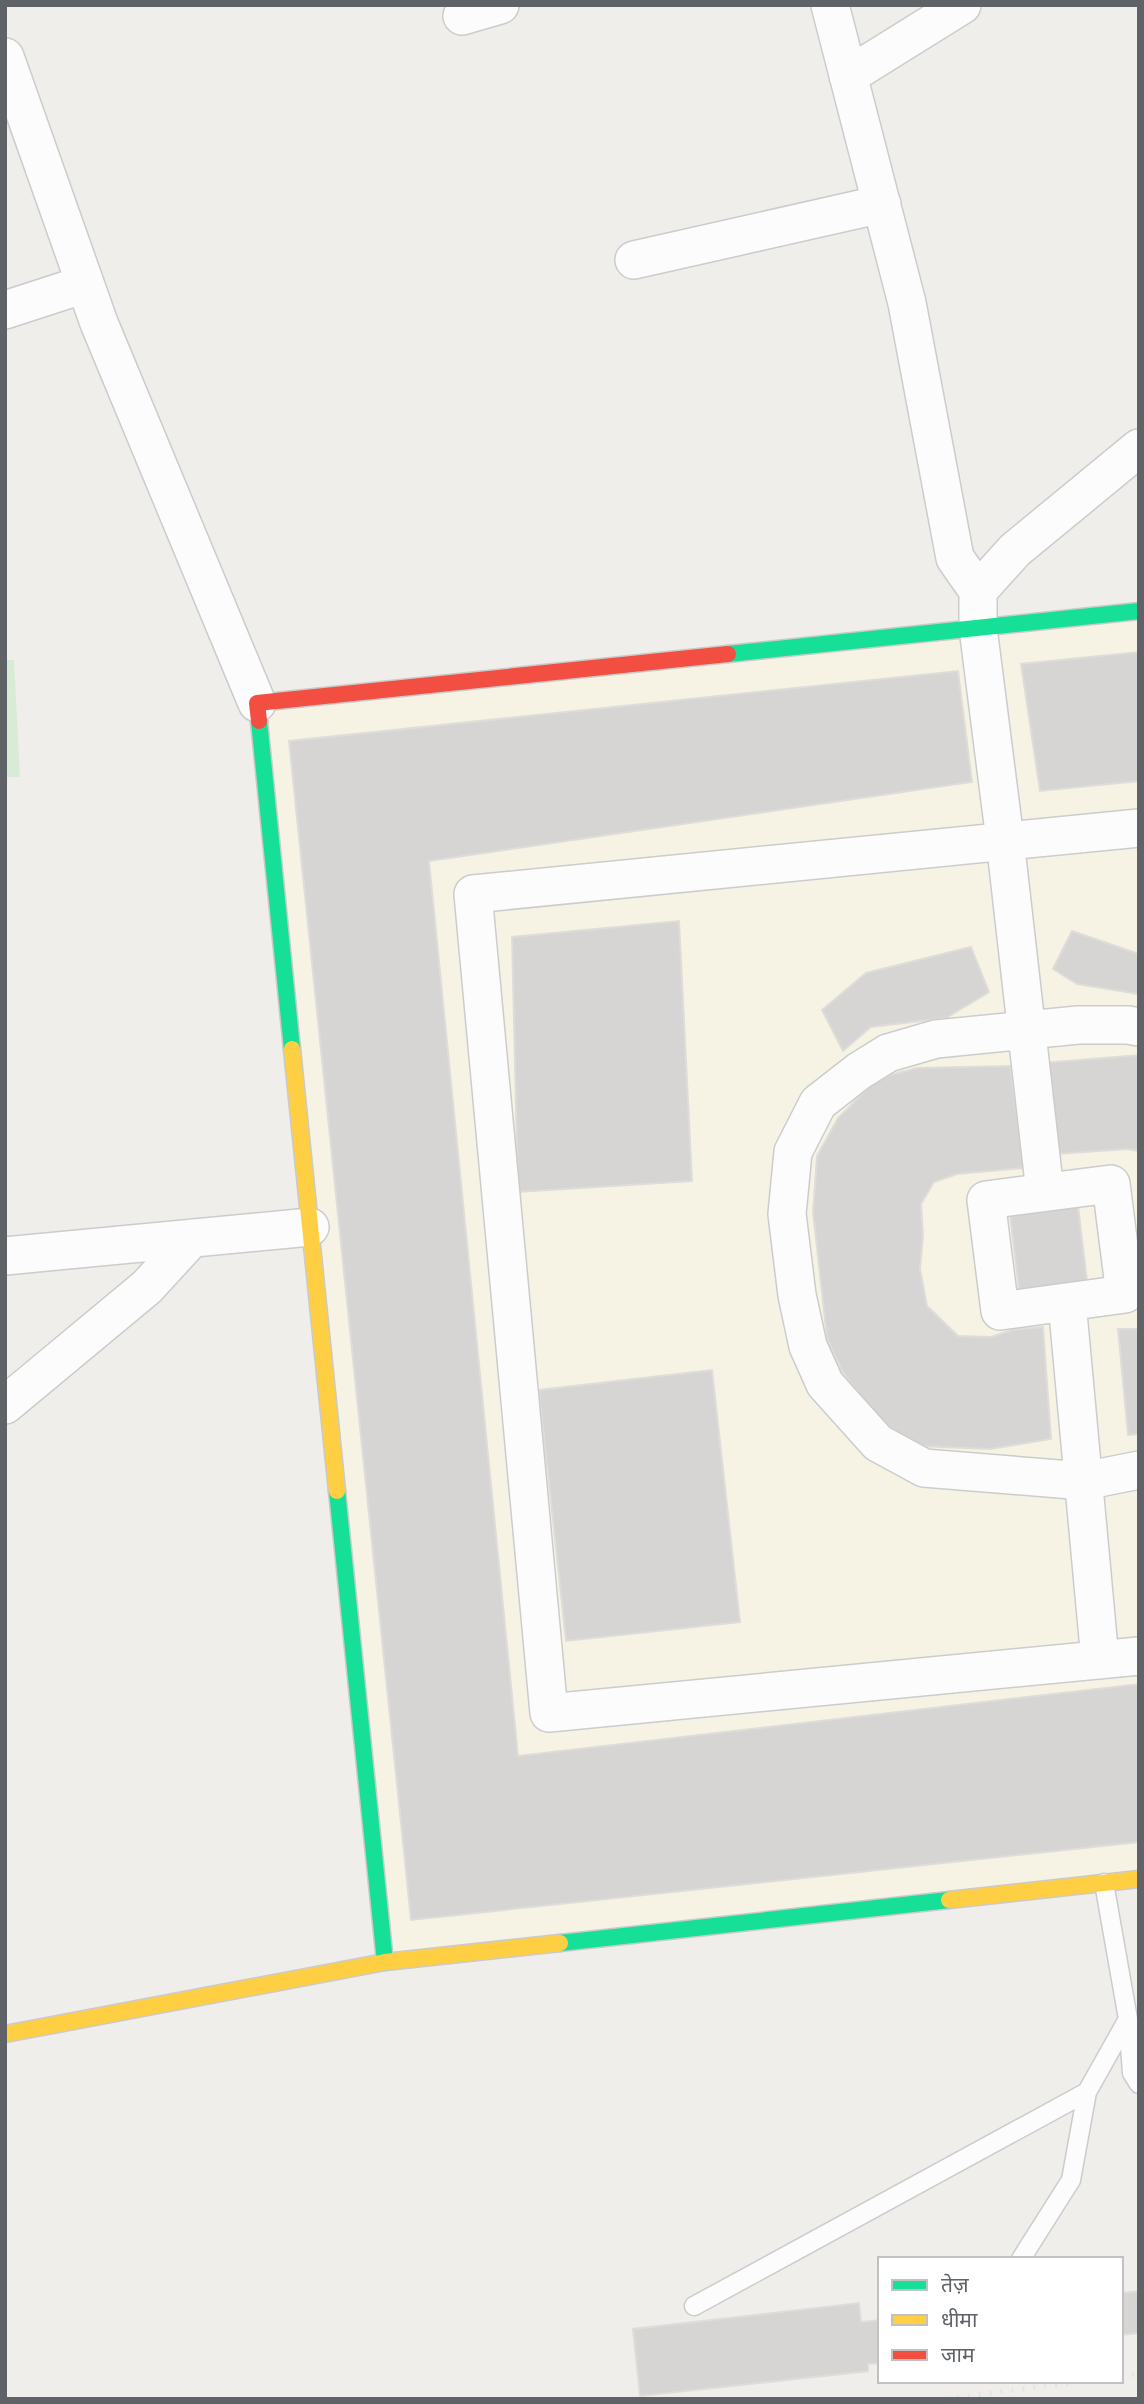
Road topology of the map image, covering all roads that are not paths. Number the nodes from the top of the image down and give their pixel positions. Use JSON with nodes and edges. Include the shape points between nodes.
{"nodes":[{"id":1,"x":500,"y":5,"type":"edge"},
{"id":2,"x":830,"y":5,"type":"edge"},
{"id":3,"x":962,"y":5,"type":"edge"},
{"id":4,"x":462,"y":16,"type":"dead end"},
{"id":5,"x":5,"y":57,"type":"edge"},
{"id":6,"x":848,"y":76,"type":"junction"},
{"id":7,"x":882,"y":204,"type":"junction"},
{"id":8,"x":634,"y":260,"type":"dead end"},
{"id":9,"x":85,"y":284,"type":"junction"},
{"id":10,"x":5,"y":310,"type":"edge"},
{"id":11,"x":1139,"y":448,"type":"edge"},
{"id":12,"x":978,"y":591,"type":"junction"},
{"id":13,"x":1139,"y":611,"type":"edge"},
{"id":14,"x":978,"y":628,"type":"junction"},
{"id":15,"x":257,"y":703,"type":"junction"},
{"id":16,"x":1139,"y":828,"type":"edge"},
{"id":17,"x":1005,"y":840,"type":"junction"},
{"id":18,"x":1139,"y":1027,"type":"edge"},
{"id":19,"x":1026,"y":1031,"type":"junction"},
{"id":20,"x":1045,"y":1192,"type":"junction"},
{"id":21,"x":310,"y":1227,"type":"junction"},
{"id":22,"x":192,"y":1238,"type":"junction"},
{"id":23,"x":5,"y":1256,"type":"edge"},
{"id":24,"x":1067,"y":1302,"type":"junction"},
{"id":25,"x":5,"y":1405,"type":"edge"},
{"id":26,"x":1139,"y":1470,"type":"edge"},
{"id":27,"x":1084,"y":1481,"type":"junction"},
{"id":28,"x":1139,"y":1656,"type":"edge"},
{"id":29,"x":1100,"y":1660,"type":"junction"},
{"id":30,"x":1139,"y":1879,"type":"edge"},
{"id":31,"x":1104,"y":1883,"type":"junction"},
{"id":32,"x":386,"y":1962,"type":"junction"},
{"id":33,"x":1128,"y":2019,"type":"junction"},
{"id":34,"x":5,"y":2034,"type":"edge"},
{"id":35,"x":1139,"y":2084,"type":"edge"},
{"id":36,"x":1087,"y":2092,"type":"junction"},
{"id":37,"x":1022,"y":2257,"type":"edge"},
{"id":38,"x":694,"y":2306,"type":"dead end"}],
"edges":[{"from":1,"to":4,"type":"street"},
{"from":2,"to":6,"type":"street"},
{"from":3,"to":6,"type":"street"},
{"from":5,"to":9,"type":"street"},
{"from":6,"to":7,"type":"street"},
{"from":7,"to":8,"type":"street"},
{"from":7,"to":12,"type":"street","via":[[907,303],[955,558]]},
{"from":9,"to":10,"type":"street"},
{"from":9,"to":15,"type":"street"},
{"from":11,"to":12,"type":"street","via":[[1015,550]]},
{"from":12,"to":14,"type":"street"},
{"from":13,"to":14,"type":"street"},
{"from":14,"to":15,"type":"street"},
{"from":14,"to":17,"type":"street"},
{"from":15,"to":21,"type":"street"},
{"from":16,"to":17,"type":"street"},
{"from":17,"to":19,"type":"street"},
{"from":17,"to":29,"type":"street","via":[[473,894],[549,1713]]},
{"from":18,"to":19,"type":"street","via":[[1078,1025]]},
{"from":19,"to":20,"type":"street"},
{"from":19,"to":27,"type":"street","via":[[936,1039],[888,1052],[818,1103],[793,1152],[788,1214],[796,1281],[808,1346],[825,1384],[878,1443],[923,1468]]},
{"from":20,"to":24,"type":"street","via":[[1111,1184],[1125,1294]]},
{"from":20,"to":24,"type":"street","via":[[986,1200],[1000,1311]]},
{"from":21,"to":22,"type":"street"},
{"from":21,"to":32,"type":"street"},
{"from":22,"to":23,"type":"street"},
{"from":22,"to":25,"type":"street","via":[[147,1287]]},
{"from":24,"to":27,"type":"street"},
{"from":26,"to":27,"type":"street"},
{"from":27,"to":29,"type":"street"},
{"from":28,"to":29,"type":"street"},
{"from":30,"to":31,"type":"street"},
{"from":31,"to":32,"type":"street"},
{"from":31,"to":33,"type":"lane"},
{"from":32,"to":34,"type":"street"},
{"from":33,"to":35,"type":"lane","via":[[1132,2073]]},
{"from":33,"to":36,"type":"lane"},
{"from":36,"to":37,"type":"lane","via":[[1071,2180]]},
{"from":36,"to":38,"type":"lane"}]}
